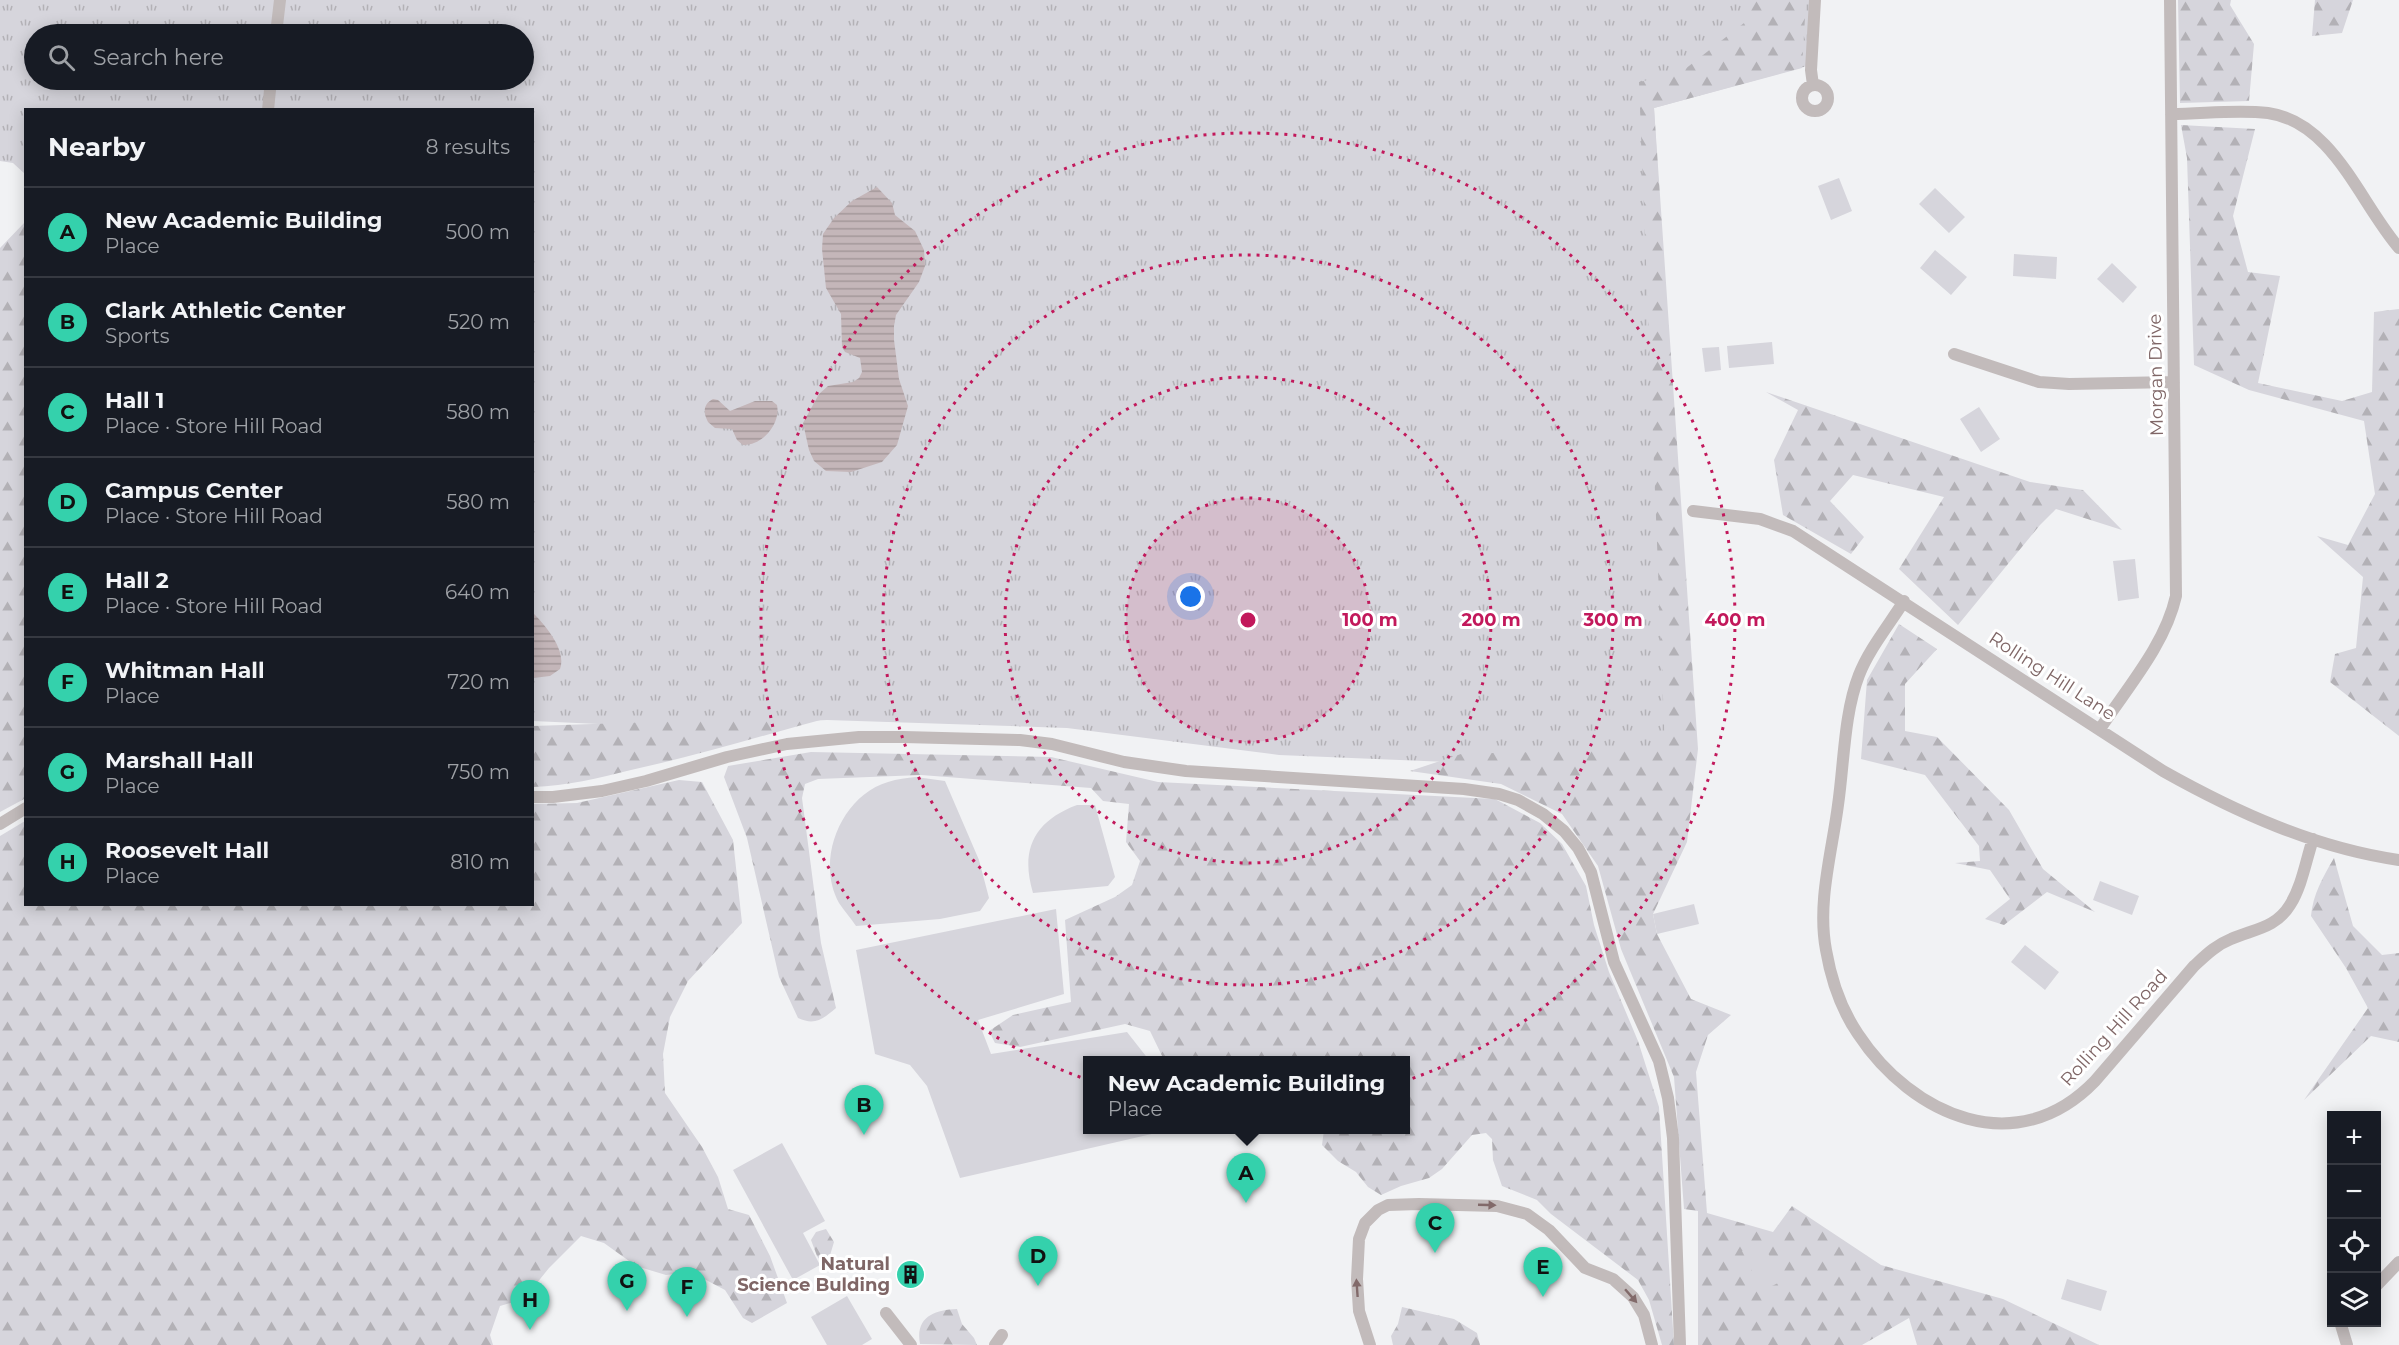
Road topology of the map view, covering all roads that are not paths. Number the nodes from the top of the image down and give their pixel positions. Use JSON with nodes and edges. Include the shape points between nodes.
{"nodes":[{"id":1,"x":279,"y":0,"type":"edge"},
{"id":2,"x":1815,"y":0,"type":"edge"},
{"id":3,"x":2170,"y":0,"type":"edge"},
{"id":4,"x":277,"y":24,"type":"edge"},
{"id":5,"x":1813,"y":85,"type":"dead end"},
{"id":6,"x":270,"y":90,"type":"edge"},
{"id":7,"x":268,"y":108,"type":"edge"},
{"id":8,"x":2171,"y":114,"type":"junction"},
{"id":9,"x":2399,"y":248,"type":"edge"},
{"id":10,"x":1954,"y":354,"type":"dead end"},
{"id":11,"x":2174,"y":382,"type":"junction"},
{"id":12,"x":1694,"y":511,"type":"dead end"},
{"id":13,"x":1904,"y":601,"type":"junction"},
{"id":14,"x":2100,"y":729,"type":"junction"},
{"id":15,"x":534,"y":797,"type":"edge"},
{"id":16,"x":24,"y":809,"type":"edge"},
{"id":17,"x":0,"y":824,"type":"edge"},
{"id":18,"x":2313,"y":839,"type":"junction"},
{"id":19,"x":2399,"y":860,"type":"edge"},
{"id":20,"x":2399,"y":1262,"type":"edge"},
{"id":21,"x":2381,"y":1281,"type":"edge"},
{"id":22,"x":886,"y":1313,"type":"dead end"},
{"id":23,"x":2342,"y":1327,"type":"edge"},
{"id":24,"x":911,"y":1345,"type":"edge"},
{"id":25,"x":1370,"y":1345,"type":"edge"},
{"id":26,"x":1652,"y":1345,"type":"edge"},
{"id":27,"x":1680,"y":1345,"type":"edge"},
{"id":28,"x":2347,"y":1345,"type":"edge"}],
"edges":[{"from":1,"to":4,"type":"street"},
{"from":2,"to":5,"type":"street"},
{"from":3,"to":8,"type":"street","name":"Morgan Drive"},
{"from":6,"to":7,"type":"street"},
{"from":8,"to":9,"type":"street","via":[[2269,113],[2312,131]]},
{"from":8,"to":11,"type":"street","name":"Morgan Drive"},
{"from":10,"to":11,"type":"street","via":[[2039,382]]},
{"from":11,"to":14,"type":"street","name":"Morgan Drive","via":[[2176,596],[2163,631]]},
{"from":12,"to":13,"type":"street","name":"Rolling Hill Lane","via":[[1760,519],[1793,531]]},
{"from":13,"to":14,"type":"street","name":"Rolling Hill Lane"},
{"from":13,"to":18,"type":"street","name":"Rolling Hill Road","via":[[1858,678],[1825,890],[1823,927],[1834,987],[1856,1032],[1880,1062],[1929,1103],[1966,1119],[2002,1124],[2039,1119],[2061,1109],[2095,1081],[2212,949],[2267,927],[2281,916],[2295,897]]},
{"from":14,"to":18,"type":"street","name":"Rolling Hill Lane","via":[[2206,795]]},
{"from":15,"to":27,"type":"street","via":[[602,791],[787,744],[904,737],[1020,740],[1161,768],[1464,789],[1518,800],[1556,824],[1583,857],[1597,888],[1614,962],[1659,1061],[1673,1138]]},
{"from":16,"to":17,"type":"street"},
{"from":18,"to":19,"type":"street","name":"Rolling Hill Lane"},
{"from":20,"to":21,"type":"street"},
{"from":22,"to":24,"type":"street"},
{"from":23,"to":28,"type":"street"},
{"from":25,"to":26,"type":"street","one_way":true,"via":[[1359,1311],[1359,1239],[1365,1223],[1378,1210],[1388,1205],[1419,1204],[1497,1206],[1527,1214],[1549,1230],[1585,1268],[1613,1279],[1633,1296],[1644,1315]]}]}
